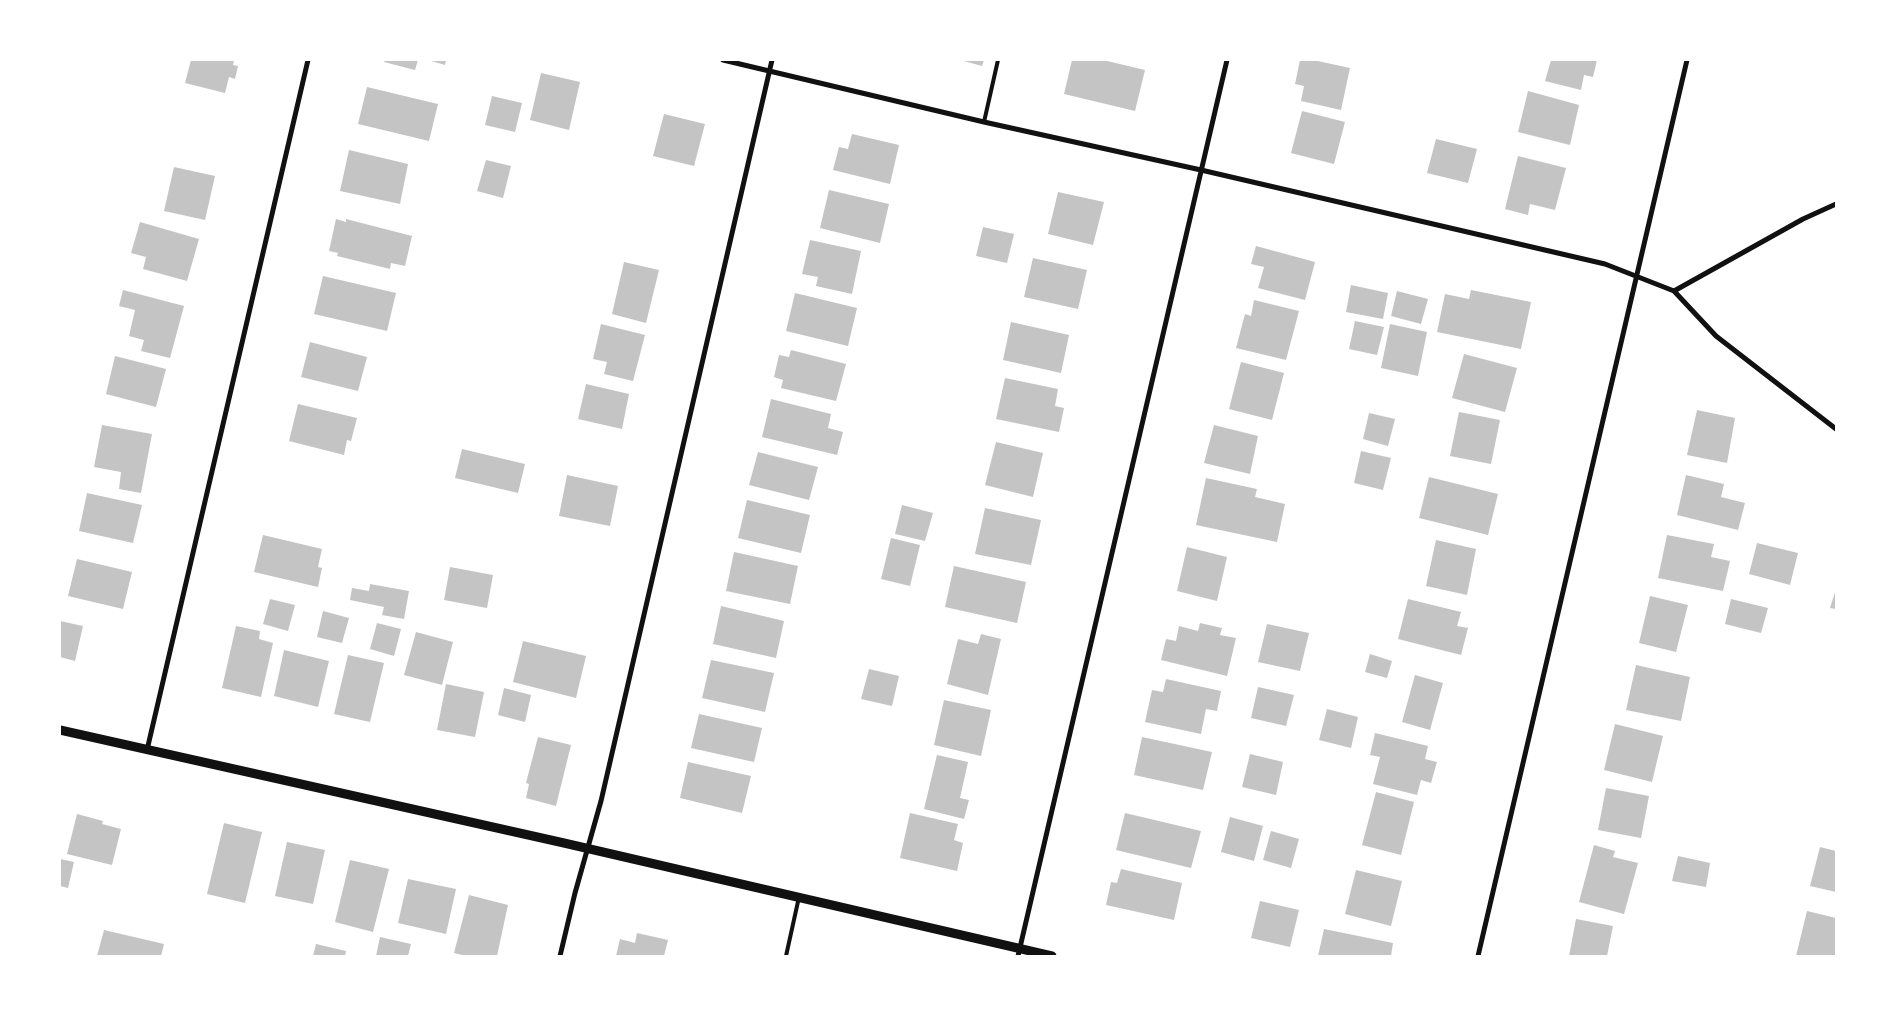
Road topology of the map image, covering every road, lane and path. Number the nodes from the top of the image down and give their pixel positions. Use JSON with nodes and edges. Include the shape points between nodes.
{"nodes":[{"id":1,"x":308,"y":60,"type":"edge"},
{"id":2,"x":723,"y":60,"type":"edge"},
{"id":3,"x":772,"y":60,"type":"edge"},
{"id":4,"x":998,"y":60,"type":"edge"},
{"id":5,"x":1227,"y":60,"type":"edge"},
{"id":6,"x":1687,"y":60,"type":"edge"},
{"id":7,"x":770,"y":71,"type":"junction"},
{"id":8,"x":984,"y":122,"type":"junction"},
{"id":9,"x":1201,"y":170,"type":"junction"},
{"id":10,"x":1836,"y":204,"type":"edge"},
{"id":11,"x":1636,"y":278,"type":"junction"},
{"id":12,"x":1674,"y":291,"type":"junction"},
{"id":13,"x":1836,"y":429,"type":"edge"},
{"id":14,"x":60,"y":730,"type":"edge"},
{"id":15,"x":147,"y":750,"type":"junction"},
{"id":16,"x":588,"y":848,"type":"junction"},
{"id":17,"x":799,"y":897,"type":"junction"},
{"id":18,"x":1019,"y":952,"type":"edge"},
{"id":19,"x":560,"y":956,"type":"edge"},
{"id":20,"x":786,"y":956,"type":"edge"},
{"id":21,"x":1052,"y":956,"type":"edge"},
{"id":22,"x":1478,"y":956,"type":"edge"}],
"edges":[{"from":1,"to":15,"type":"street"},
{"from":2,"to":7,"type":"street"},
{"from":3,"to":7,"type":"street"},
{"from":4,"to":8,"type":"lane"},
{"from":5,"to":9,"type":"street"},
{"from":6,"to":11,"type":"street"},
{"from":7,"to":8,"type":"street"},
{"from":7,"to":16,"type":"street"},
{"from":8,"to":9,"type":"street"},
{"from":9,"to":11,"type":"street","via":[[1605,264]]},
{"from":9,"to":18,"type":"street"},
{"from":10,"to":12,"type":"street"},
{"from":11,"to":12,"type":"street"},
{"from":11,"to":22,"type":"street"},
{"from":12,"to":13,"type":"street","via":[[1716,336]]},
{"from":14,"to":15,"type":"street"},
{"from":15,"to":16,"type":"street"},
{"from":16,"to":17,"type":"street"},
{"from":16,"to":19,"type":"street"},
{"from":17,"to":18,"type":"street"},
{"from":17,"to":20,"type":"lane"},
{"from":18,"to":21,"type":"street"}]}
